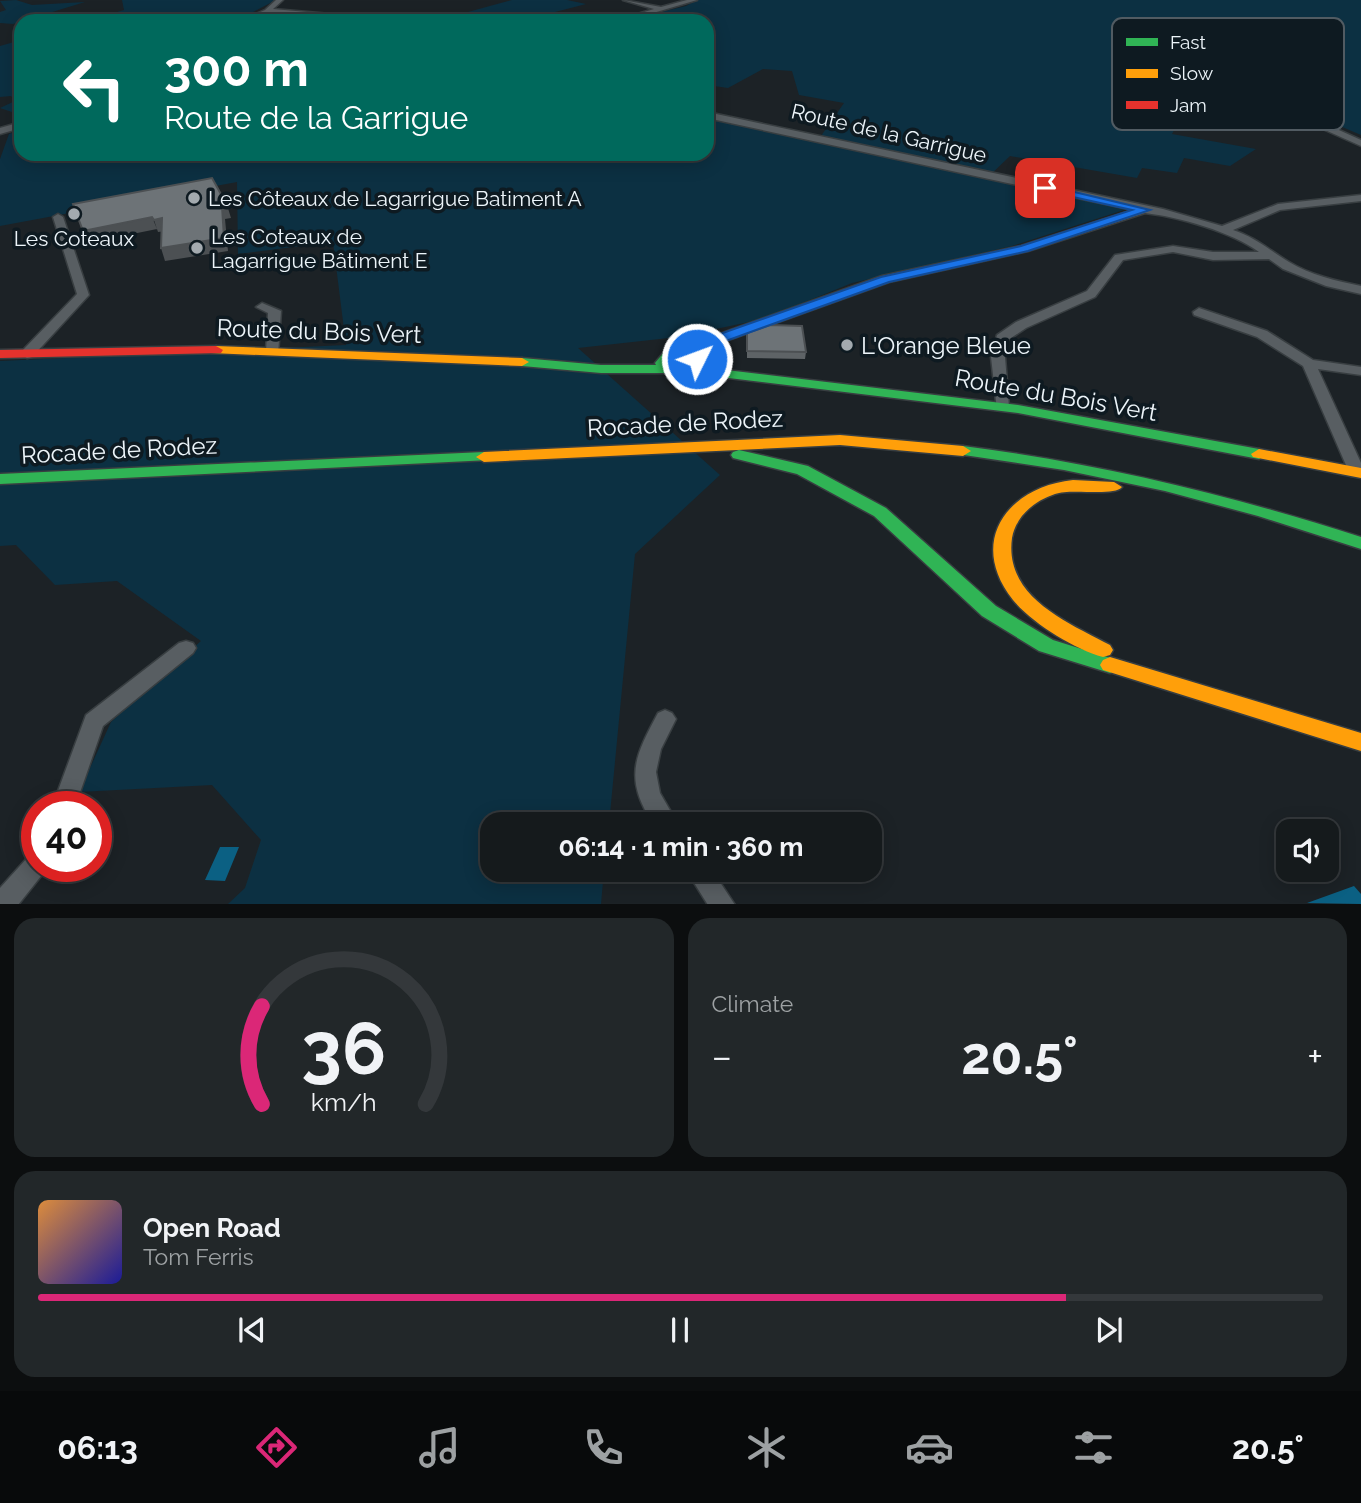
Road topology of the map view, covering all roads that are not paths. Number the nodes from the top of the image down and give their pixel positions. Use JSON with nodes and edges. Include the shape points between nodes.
{"nodes":[{"id":1,"x":280,"y":0,"type":"edge"},
{"id":2,"x":626,"y":0,"type":"edge"},
{"id":3,"x":694,"y":0,"type":"edge"},
{"id":4,"x":663,"y":9,"type":"junction"},
{"id":5,"x":267,"y":11,"type":"junction"},
{"id":6,"x":260,"y":14,"type":"edge"},
{"id":7,"x":309,"y":14,"type":"edge"},
{"id":8,"x":644,"y":14,"type":"edge"},
{"id":9,"x":714,"y":117,"type":"edge"},
{"id":10,"x":1334,"y":130,"type":"edge"},
{"id":11,"x":1361,"y":142,"type":"edge"},
{"id":12,"x":1361,"y":198,"type":"edge"},
{"id":13,"x":1144,"y":210,"type":"junction"},
{"id":14,"x":58,"y":217,"type":"dead end"},
{"id":15,"x":1226,"y":229,"type":"junction"},
{"id":16,"x":1269,"y":255,"type":"junction"},
{"id":17,"x":1361,"y":290,"type":"edge"},
{"id":18,"x":262,"y":307,"type":"dead end"},
{"id":19,"x":1199,"y":312,"type":"dead end"},
{"id":20,"x":273,"y":352,"type":"junction"},
{"id":21,"x":0,"y":354,"type":"edge"},
{"id":22,"x":27,"y":354,"type":"junction"},
{"id":23,"x":685,"y":359,"type":"junction"},
{"id":24,"x":1309,"y":364,"type":"junction"},
{"id":25,"x":1361,"y":371,"type":"edge"},
{"id":26,"x":1002,"y":407,"type":"junction"},
{"id":27,"x":782,"y":426,"type":"dead end"},
{"id":28,"x":484,"y":456,"type":"junction"},
{"id":29,"x":1359,"y":472,"type":"edge"},
{"id":30,"x":0,"y":479,"type":"edge"},
{"id":31,"x":1361,"y":530,"type":"edge"},
{"id":32,"x":1361,"y":543,"type":"edge"},
{"id":33,"x":1361,"y":548,"type":"edge"},
{"id":34,"x":186,"y":648,"type":"dead end"},
{"id":35,"x":1149,"y":676,"type":"junction"},
{"id":36,"x":665,"y":719,"type":"dead end"},
{"id":37,"x":1361,"y":742,"type":"edge"},
{"id":38,"x":68,"y":791,"type":"edge"},
{"id":39,"x":658,"y":812,"type":"edge"},
{"id":40,"x":22,"y":882,"type":"edge"},
{"id":41,"x":707,"y":882,"type":"edge"},
{"id":42,"x":2,"y":904,"type":"edge"},
{"id":43,"x":722,"y":904,"type":"edge"}],
"edges":[{"from":1,"to":5,"type":"street"},
{"from":2,"to":4,"type":"street"},
{"from":3,"to":4,"type":"street"},
{"from":4,"to":8,"type":"street"},
{"from":5,"to":6,"type":"street"},
{"from":5,"to":7,"type":"street"},
{"from":9,"to":13,"type":"street","name":"Route de la Garrigue"},
{"from":10,"to":11,"type":"street"},
{"from":12,"to":15,"type":"street","via":[[1278,207]]},
{"from":13,"to":15,"type":"street","name":"Route de la Garrigue"},
{"from":13,"to":23,"type":"street","via":[[1024,249],[886,279]]},
{"from":14,"to":22,"type":"street","via":[[83,295]]},
{"from":15,"to":16,"type":"street","name":"Route de la Garrigue","via":[[1256,242]]},
{"from":16,"to":17,"type":"street","name":"Route de la Garrigue","via":[[1330,283]]},
{"from":16,"to":26,"type":"street","via":[[1213,256],[1173,249],[1119,257],[1091,294],[1002,338],[998,357]]},
{"from":18,"to":20,"type":"street","via":[[275,311]]},
{"from":19,"to":24,"type":"street","via":[[1262,334]]},
{"from":20,"to":22,"type":"main road","name":"Route du Bois Vert","via":[[187,349]]},
{"from":20,"to":23,"type":"main road","name":"Route du Bois Vert","via":[[490,359],[601,369]]},
{"from":21,"to":22,"type":"main road","name":"Route du Bois Vert"},
{"from":23,"to":26,"type":"main road","name":"Route du Bois Vert","via":[[721,376]]},
{"from":24,"to":25,"type":"street"},
{"from":24,"to":29,"type":"street"},
{"from":26,"to":29,"type":"main road","name":"Route du Bois Vert"},
{"from":27,"to":31,"type":"main road","name":"Rocade de Rodez","via":[[922,431],[1020,443],[1171,473]]},
{"from":28,"to":30,"type":"main road","name":"Rocade de Rodez"},
{"from":28,"to":32,"type":"main road","name":"Rocade de Rodez","via":[[738,443],[907,443],[1097,469],[1234,502]]},
{"from":28,"to":35,"type":"main road","via":[[685,451],[761,458],[802,470],[880,512],[989,611],[1046,646]]},
{"from":33,"to":35,"type":"main road","via":[[1285,523],[1131,488],[1080,485],[1045,491],[1018,508],[1006,524],[998,548],[1004,572],[1019,594],[1044,617]]},
{"from":34,"to":38,"type":"street","via":[[94,721]]},
{"from":35,"to":37,"type":"main road"},
{"from":36,"to":39,"type":"street","via":[[643,762],[648,798]]},
{"from":40,"to":42,"type":"street"},
{"from":41,"to":43,"type":"street"}]}
